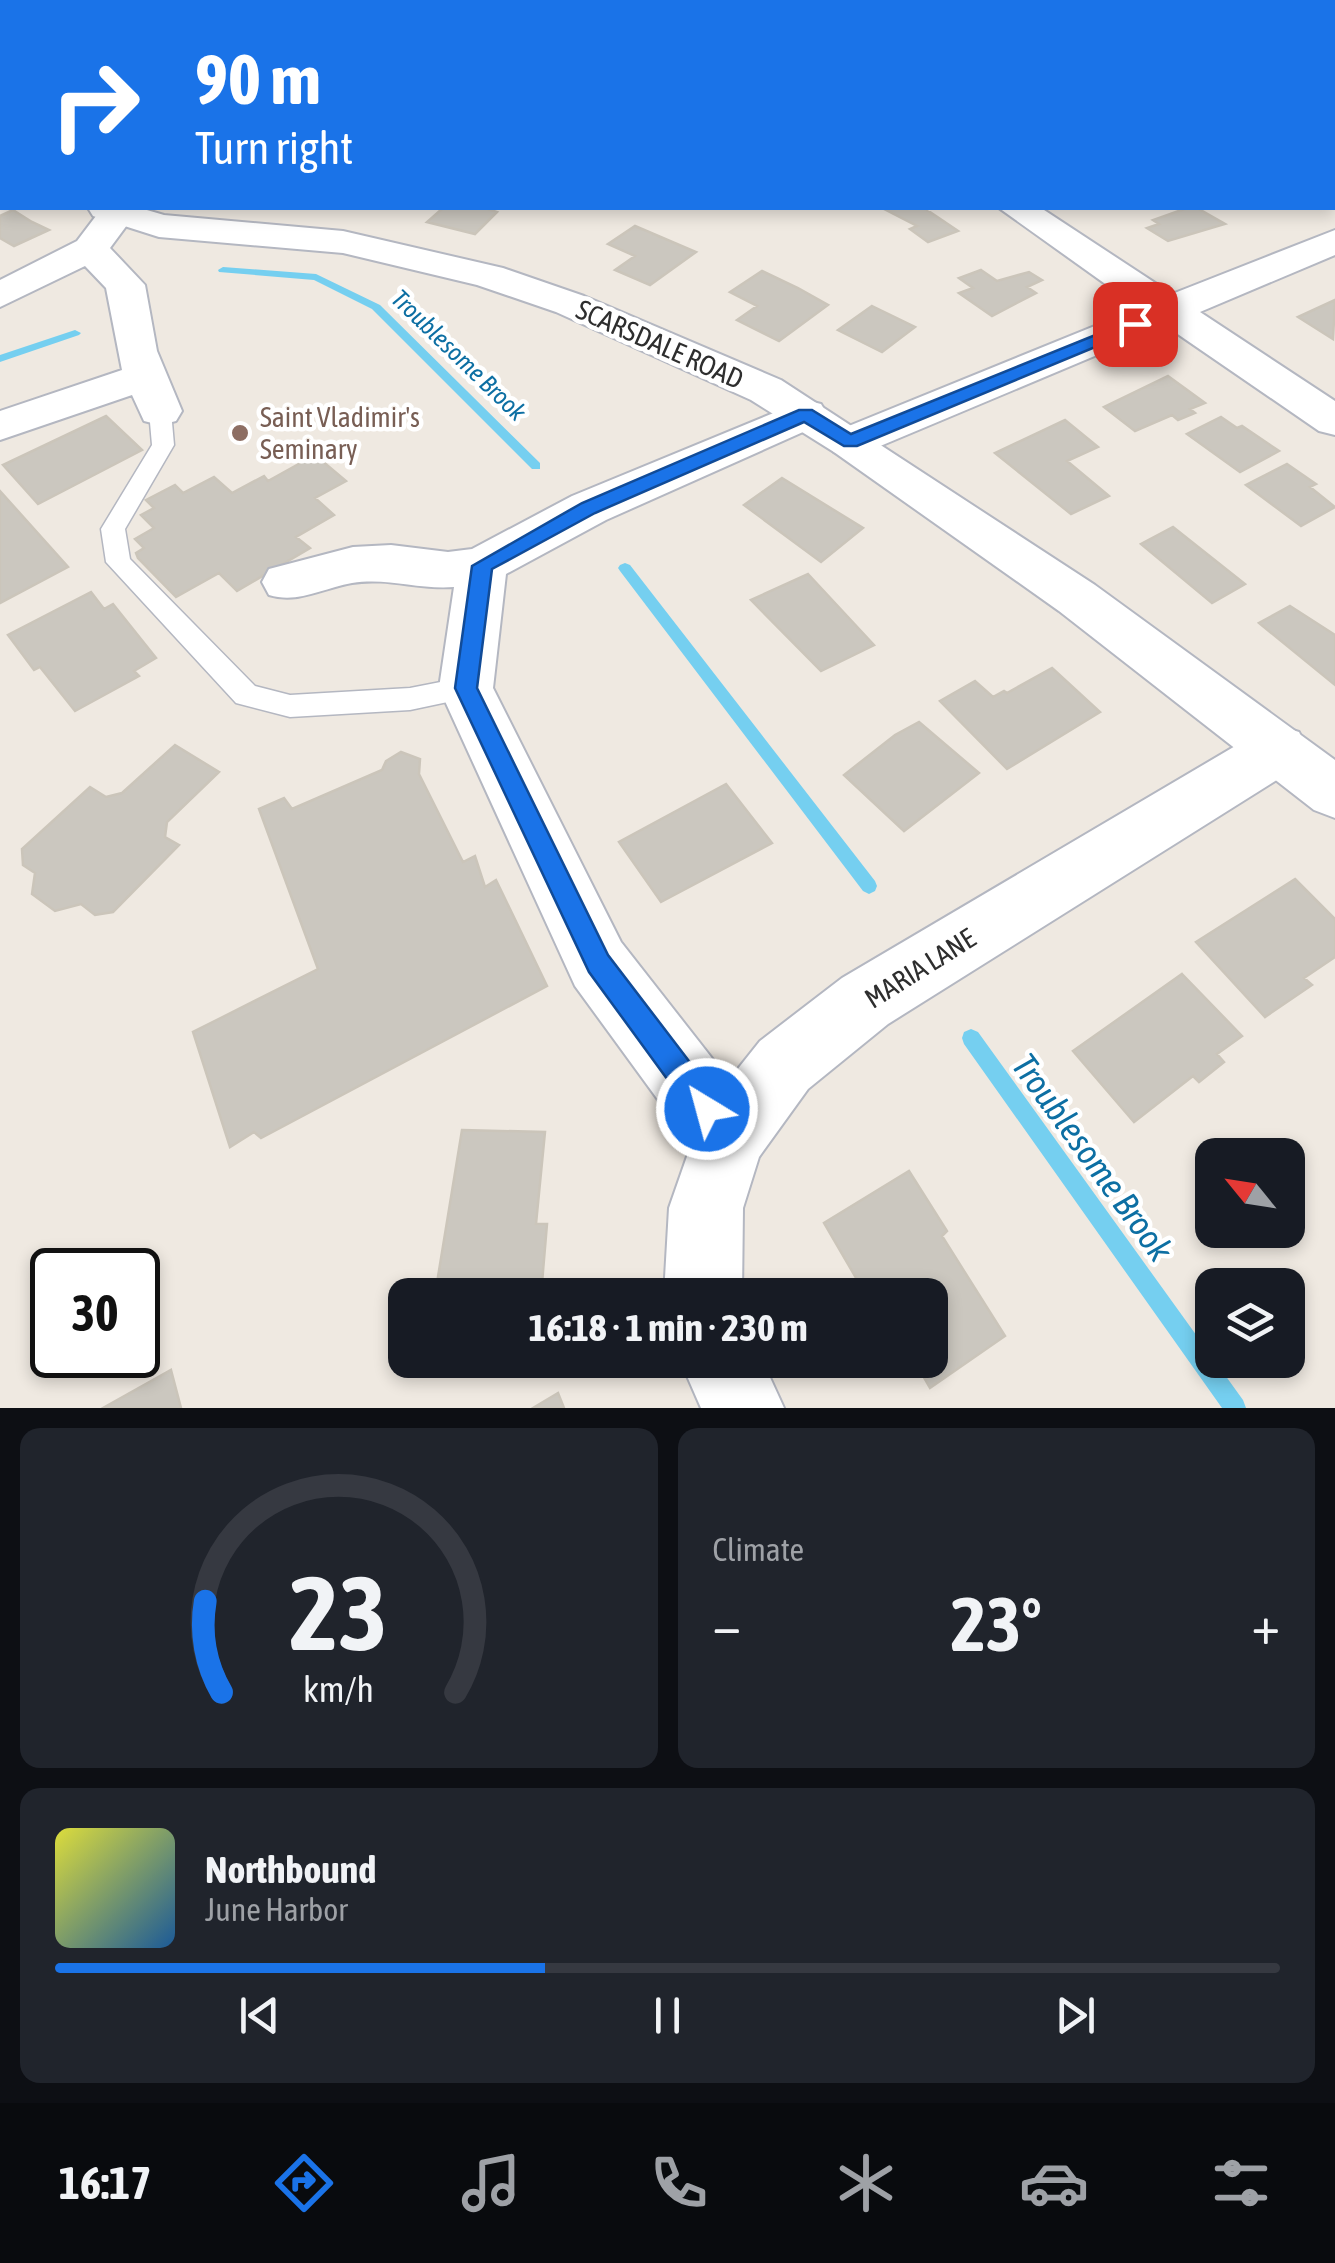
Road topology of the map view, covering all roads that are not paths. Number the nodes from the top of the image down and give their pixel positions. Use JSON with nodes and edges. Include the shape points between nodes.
{"nodes":[{"id":1,"x":117,"y":210,"type":"edge"},
{"id":2,"x":120,"y":210,"type":"edge"},
{"id":3,"x":1020,"y":210,"type":"edge"},
{"id":4,"x":1335,"y":241,"type":"edge"},
{"id":5,"x":90,"y":249,"type":"junction"},
{"id":6,"x":0,"y":296,"type":"edge"},
{"id":7,"x":1170,"y":310,"type":"junction"},
{"id":8,"x":153,"y":393,"type":"junction"},
{"id":9,"x":805,"y":414,"type":"junction"},
{"id":10,"x":1335,"y":421,"type":"edge"},
{"id":11,"x":0,"y":426,"type":"edge"},
{"id":12,"x":850,"y":442,"type":"junction"},
{"id":13,"x":482,"y":566,"type":"junction"},
{"id":14,"x":287,"y":582,"type":"dead end"},
{"id":15,"x":466,"y":688,"type":"junction"},
{"id":16,"x":1279,"y":750,"type":"junction"},
{"id":17,"x":1335,"y":794,"type":"edge"},
{"id":18,"x":729,"y":1138,"type":"junction"},
{"id":19,"x":700,"y":1278,"type":"edge"},
{"id":20,"x":729,"y":1378,"type":"edge"},
{"id":21,"x":744,"y":1408,"type":"edge"}],
"edges":[{"from":1,"to":5,"type":"street"},
{"from":2,"to":9,"type":"street","name":"SCARSDALE ROAD","via":[[159,226],[343,242],[489,276],[570,304],[766,390]]},
{"from":3,"to":7,"type":"street"},
{"from":4,"to":7,"type":"street"},
{"from":5,"to":6,"type":"street"},
{"from":5,"to":8,"type":"street","via":[[125,285],[136,350]]},
{"from":7,"to":10,"type":"street"},
{"from":7,"to":12,"type":"street"},
{"from":8,"to":11,"type":"street"},
{"from":8,"to":15,"type":"lane","via":[[163,446],[114,529],[118,562],[246,695],[290,706],[410,699]]},
{"from":9,"to":12,"type":"street","name":"SCARSDALE ROAD"},
{"from":9,"to":13,"type":"street","via":[[588,508]]},
{"from":12,"to":16,"type":"street","name":"SCARSDALE ROAD","via":[[1077,598]]},
{"from":13,"to":14,"type":"street","via":[[448,570],[391,562]]},
{"from":13,"to":15,"type":"street"},
{"from":15,"to":18,"type":"street","via":[[598,964]]},
{"from":16,"to":17,"type":"street","name":"SCARSDALE ROAD"},
{"from":16,"to":18,"type":"street","name":"MARIA LANE","via":[[864,1001],[784,1065]]},
{"from":18,"to":19,"type":"street","name":"MARIA LANE","via":[[706,1208]]},
{"from":20,"to":21,"type":"street"}]}
